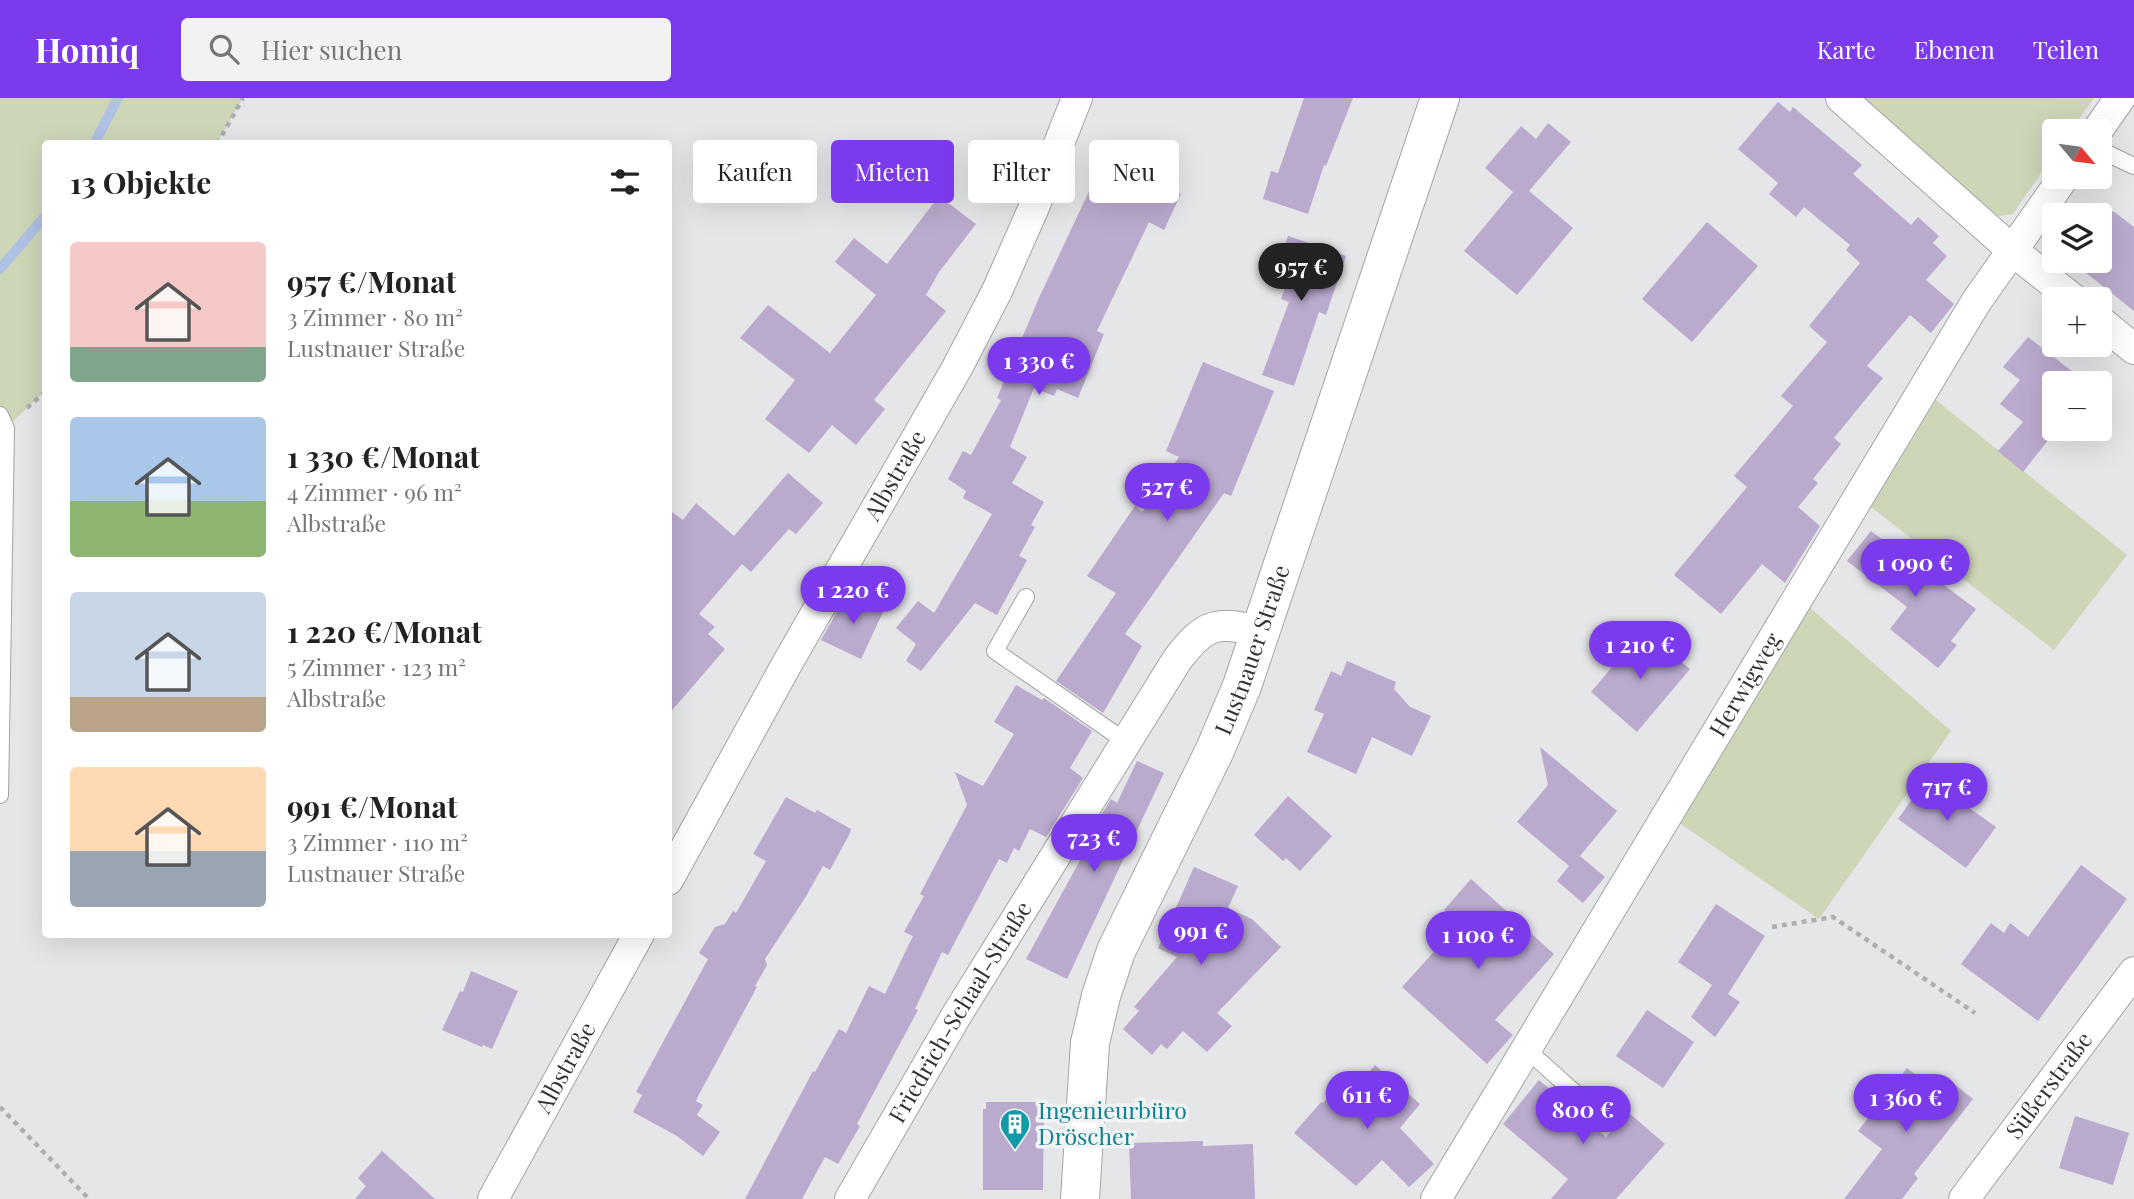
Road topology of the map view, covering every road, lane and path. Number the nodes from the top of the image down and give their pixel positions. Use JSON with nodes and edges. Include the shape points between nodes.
{"nodes":[{"id":1,"x":243,"y":98,"type":"edge"},
{"id":2,"x":1077,"y":98,"type":"edge"},
{"id":3,"x":1440,"y":98,"type":"edge"},
{"id":4,"x":1841,"y":98,"type":"edge"},
{"id":5,"x":2120,"y":98,"type":"edge"},
{"id":6,"x":2105,"y":119,"type":"edge"},
{"id":7,"x":218,"y":140,"type":"edge"},
{"id":8,"x":2112,"y":156,"type":"edge"},
{"id":9,"x":2134,"y":166,"type":"edge"},
{"id":10,"x":2055,"y":189,"type":"edge"},
{"id":11,"x":2012,"y":250,"type":"junction"},
{"id":12,"x":2058,"y":287,"type":"edge"},
{"id":13,"x":2112,"y":331,"type":"edge"},
{"id":14,"x":2134,"y":349,"type":"edge"},
{"id":15,"x":0,"y":415,"type":"edge"},
{"id":16,"x":1026,"y":597,"type":"dead end"},
{"id":17,"x":1261,"y":632,"type":"junction"},
{"id":18,"x":1125,"y":741,"type":"junction"},
{"id":19,"x":0,"y":795,"type":"edge"},
{"id":20,"x":672,"y":873,"type":"edge"},
{"id":21,"x":1772,"y":927,"type":"dead end"},
{"id":22,"x":637,"y":938,"type":"edge"},
{"id":23,"x":2134,"y":972,"type":"edge"},
{"id":24,"x":1975,"y":1013,"type":"dead end"},
{"id":25,"x":1526,"y":1049,"type":"junction"},
{"id":26,"x":0,"y":1107,"type":"edge"},
{"id":27,"x":1602,"y":1117,"type":"dead end"},
{"id":28,"x":1438,"y":1198,"type":"edge"},
{"id":29,"x":1966,"y":1198,"type":"edge"},
{"id":30,"x":89,"y":1199,"type":"edge"},
{"id":31,"x":493,"y":1199,"type":"edge"},
{"id":32,"x":850,"y":1199,"type":"edge"},
{"id":33,"x":1080,"y":1199,"type":"edge"}],
"edges":[{"from":1,"to":7,"type":"path"},
{"from":2,"to":20,"type":"street","name":"Albstraße","via":[[997,291]]},
{"from":3,"to":17,"type":"street","name":"Lustnauer Straße"},
{"from":4,"to":11,"type":"street"},
{"from":5,"to":6,"type":"street"},
{"from":8,"to":9,"type":"lane"},
{"from":10,"to":11,"type":"street","name":"Herwigweg"},
{"from":11,"to":12,"type":"street"},
{"from":11,"to":25,"type":"street","name":"Herwigweg","via":[[1976,302]]},
{"from":13,"to":14,"type":"street"},
{"from":15,"to":19,"type":"lane","via":[[6,428]]},
{"from":16,"to":18,"type":"lane","via":[[995,651]]},
{"from":17,"to":18,"type":"street","name":"Friedrich-Schaal-Straße","via":[[1231,624],[1194,638]]},
{"from":17,"to":33,"type":"street","name":"Lustnauer Straße","via":[[1215,750],[1116,951],[1101,996],[1088,1065]]},
{"from":18,"to":32,"type":"street","name":"Friedrich-Schaal-Straße"},
{"from":21,"to":24,"type":"path","via":[[1833,917]]},
{"from":22,"to":31,"type":"street","name":"Albstraße"},
{"from":23,"to":29,"type":"street","name":"Süßerstraße"},
{"from":25,"to":27,"type":"lane"},
{"from":25,"to":28,"type":"street","name":"Herwigweg"},
{"from":26,"to":30,"type":"path"}]}
